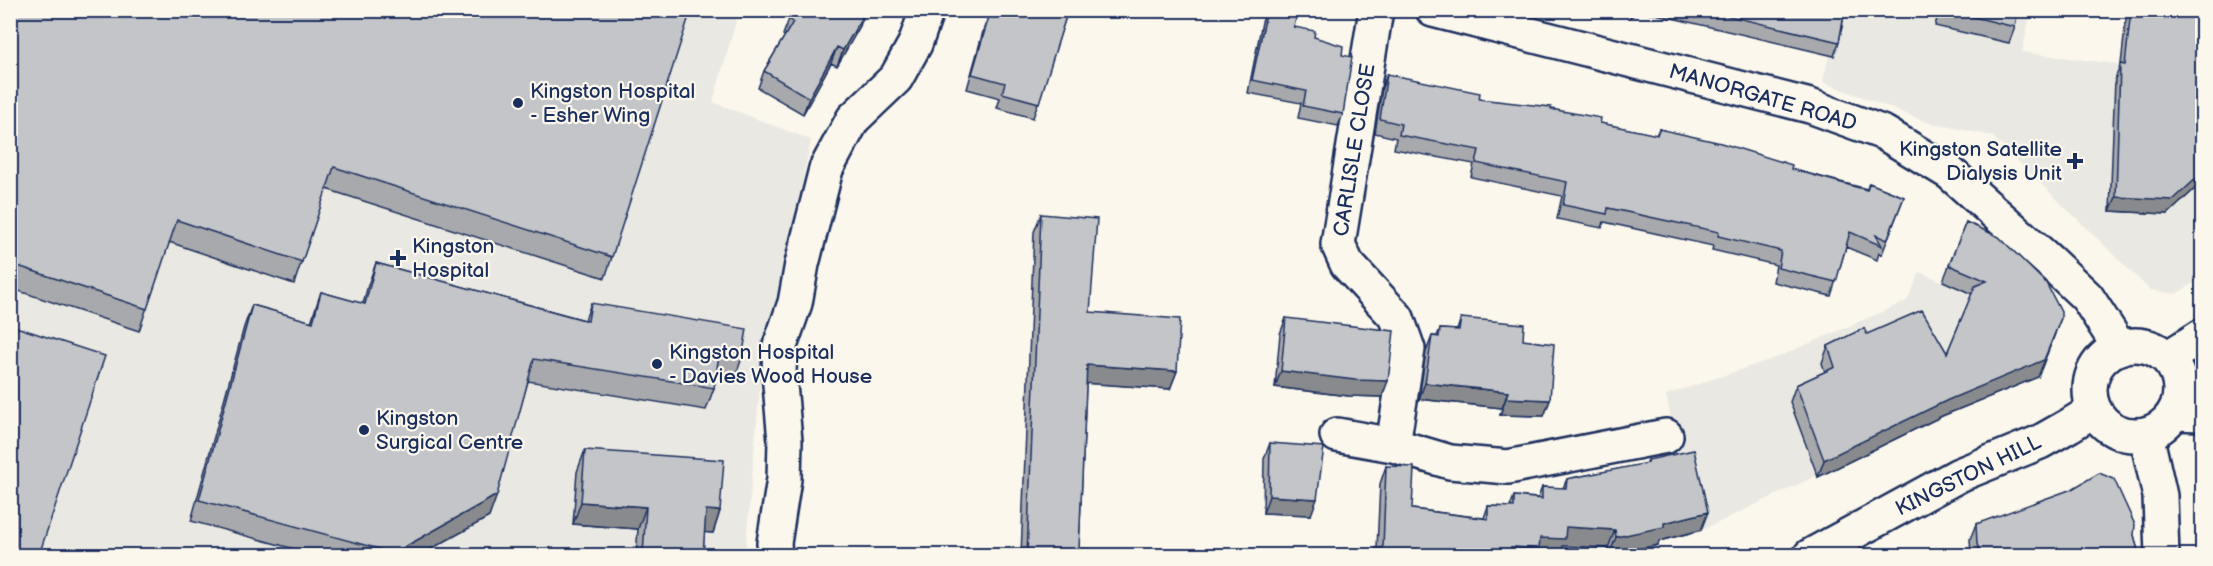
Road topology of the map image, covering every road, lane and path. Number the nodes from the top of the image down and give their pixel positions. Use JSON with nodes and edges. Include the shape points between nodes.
{"nodes":[{"id":1,"x":927,"y":10,"type":"edge"},
{"id":2,"x":1376,"y":10,"type":"edge"},
{"id":3,"x":1433,"y":10,"type":"edge"},
{"id":4,"x":2202,"y":336,"type":"edge"},
{"id":5,"x":2120,"y":348,"type":"junction"},
{"id":6,"x":2168,"y":358,"type":"junction"},
{"id":7,"x":2094,"y":410,"type":"junction"},
{"id":8,"x":2188,"y":413,"type":"edge"},
{"id":9,"x":2146,"y":434,"type":"junction"},
{"id":10,"x":1337,"y":435,"type":"dead end"},
{"id":11,"x":1666,"y":436,"type":"dead end"},
{"id":12,"x":1393,"y":445,"type":"junction"},
{"id":13,"x":775,"y":555,"type":"edge"},
{"id":14,"x":1810,"y":555,"type":"edge"},
{"id":15,"x":2162,"y":555,"type":"edge"}],
"edges":[{"from":1,"to":13,"type":"street","via":[[915,44],[896,78],[853,119],[826,169],[795,303],[780,346],[785,441]]},
{"from":2,"to":12,"type":"street","name":"CARLISLE CLOSE","via":[[1338,244],[1347,264],[1397,318],[1408,349]]},
{"from":3,"to":5,"type":"street","name":"MANORGATE ROAD","via":[[1810,106],[1884,133],[1950,172],[2049,261],[2087,297]]},
{"from":4,"to":6,"type":"street"},
{"from":5,"to":6,"type":"street","via":[[2130,344],[2151,347]]},
{"from":5,"to":7,"type":"street","via":[[2098,362],[2091,374],[2089,394]]},
{"from":6,"to":8,"type":"street","via":[[2178,376],[2180,396]]},
{"from":7,"to":9,"type":"street","via":[[2108,426],[2124,434]]},
{"from":7,"to":14,"type":"street","name":"KINGSTON HILL","via":[[2040,442],[1959,475]]},
{"from":8,"to":9,"type":"street"},
{"from":9,"to":15,"type":"street","via":[[2160,496]]},
{"from":10,"to":12,"type":"street"},
{"from":11,"to":12,"type":"street","via":[[1508,467],[1450,462]]}]}
